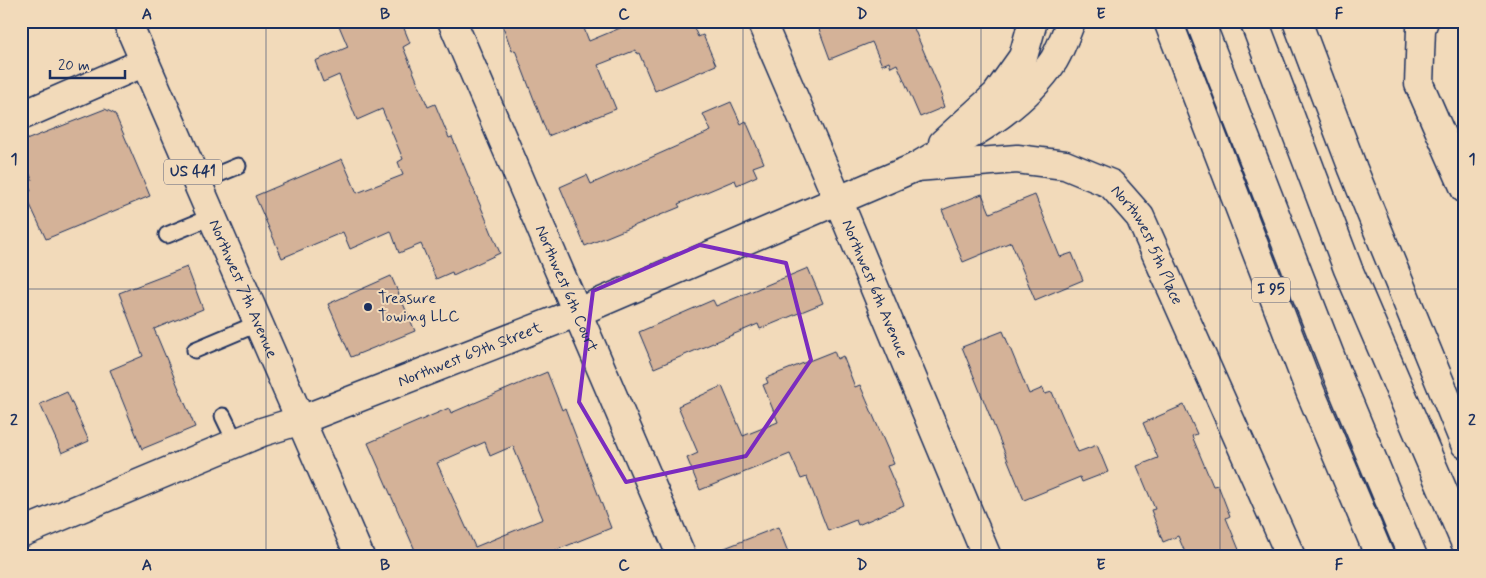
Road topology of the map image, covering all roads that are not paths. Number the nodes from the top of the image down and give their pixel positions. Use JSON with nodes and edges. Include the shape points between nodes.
{"nodes":[{"id":1,"x":128,"y":21,"type":"edge"},
{"id":2,"x":452,"y":21,"type":"edge"},
{"id":3,"x":761,"y":21,"type":"edge"},
{"id":4,"x":1033,"y":21,"type":"edge"},
{"id":5,"x":1072,"y":21,"type":"edge"},
{"id":6,"x":1168,"y":21,"type":"edge"},
{"id":7,"x":1200,"y":21,"type":"edge"},
{"id":8,"x":1254,"y":21,"type":"edge"},
{"id":9,"x":1296,"y":21,"type":"edge"},
{"id":10,"x":1424,"y":21,"type":"edge"},
{"id":11,"x":145,"y":62,"type":"junction"},
{"id":12,"x":21,"y":116,"type":"edge"},
{"id":13,"x":238,"y":166,"type":"dead end"},
{"id":14,"x":916,"y":168,"type":"junction"},
{"id":15,"x":197,"y":183,"type":"junction"},
{"id":16,"x":1465,"y":189,"type":"edge"},
{"id":17,"x":838,"y":200,"type":"junction"},
{"id":18,"x":212,"y":217,"type":"junction"},
{"id":19,"x":167,"y":235,"type":"dead end"},
{"id":20,"x":578,"y":312,"type":"junction"},
{"id":21,"x":259,"y":323,"type":"junction"},
{"id":22,"x":194,"y":350,"type":"dead end"},
{"id":23,"x":222,"y":416,"type":"dead end"},
{"id":24,"x":301,"y":420,"type":"junction"},
{"id":25,"x":236,"y":444,"type":"junction"},
{"id":26,"x":1465,"y":444,"type":"edge"},
{"id":27,"x":21,"y":533,"type":"edge"},
{"id":28,"x":1465,"y":542,"type":"edge"},
{"id":29,"x":360,"y":557,"type":"edge"},
{"id":30,"x":682,"y":557,"type":"edge"},
{"id":31,"x":987,"y":557,"type":"edge"},
{"id":32,"x":1291,"y":557,"type":"edge"},
{"id":33,"x":1380,"y":557,"type":"edge"},
{"id":34,"x":1413,"y":557,"type":"edge"}],
"edges":[{"from":1,"to":11,"type":"main road","name":"Northwest 7th Avenue","number":"US 441"},
{"from":2,"to":20,"type":"main road","name":"Northwest 6th Court"},
{"from":3,"to":17,"type":"main road","name":"Northwest 6th Avenue"},
{"from":4,"to":14,"type":"main road","via":[[1023,58],[996,95]]},
{"from":5,"to":14,"type":"main road","via":[[1054,59],[1026,94],[995,120]]},
{"from":6,"to":33,"type":"main road","number":"I 95","via":[[1310,392]]},
{"from":7,"to":34,"type":"main road","via":[[1340,384]]},
{"from":8,"to":28,"type":"main road","via":[[1348,269]]},
{"from":9,"to":26,"type":"main road"},
{"from":10,"to":16,"type":"main road","via":[[1420,84]]},
{"from":11,"to":12,"type":"main road"},
{"from":11,"to":15,"type":"main road","name":"Northwest 7th Avenue","number":"US 441"},
{"from":13,"to":15,"type":"lane"},
{"from":14,"to":17,"type":"main road","name":"Northwest 69th Street"},
{"from":14,"to":32,"type":"main road","name":"Northwest 5th Place","via":[[1017,159],[1066,166],[1111,184],[1140,217]]},
{"from":15,"to":18,"type":"main road","name":"Northwest 7th Avenue","number":"US 441"},
{"from":17,"to":20,"type":"main road","name":"Northwest 69th Street"},
{"from":17,"to":31,"type":"main road","name":"Northwest 6th Avenue"},
{"from":18,"to":19,"type":"lane"},
{"from":18,"to":21,"type":"main road","name":"Northwest 7th Avenue","number":"US 441"},
{"from":20,"to":24,"type":"main road","name":"Northwest 69th Street"},
{"from":20,"to":30,"type":"main road","name":"Northwest 6th Court"},
{"from":21,"to":22,"type":"lane"},
{"from":21,"to":24,"type":"main road","name":"Northwest 7th Avenue","number":"US 441"},
{"from":23,"to":25,"type":"lane"},
{"from":24,"to":25,"type":"main road","name":"Northwest 69th Street"},
{"from":24,"to":29,"type":"main road","name":"Northwest 7th Avenue","number":"US 441"},
{"from":25,"to":27,"type":"main road","name":"Northwest 69th Street"}]}
